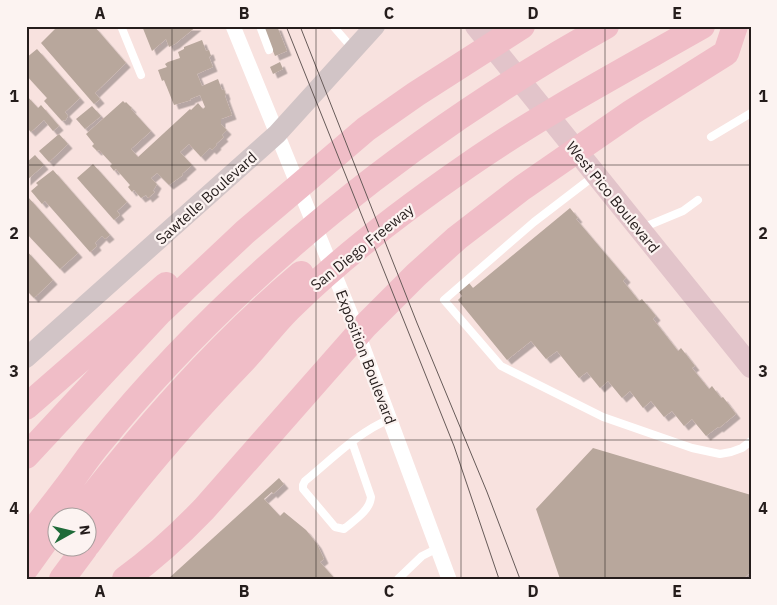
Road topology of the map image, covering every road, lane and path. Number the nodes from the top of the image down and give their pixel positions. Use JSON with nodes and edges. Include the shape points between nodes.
{"nodes":[{"id":1,"x":121,"y":26,"type":"edge"},
{"id":2,"x":260,"y":26,"type":"edge"},
{"id":3,"x":333,"y":26,"type":"edge"},
{"id":4,"x":375,"y":26,"type":"edge"},
{"id":5,"x":476,"y":26,"type":"edge"},
{"id":6,"x":522,"y":26,"type":"edge"},
{"id":7,"x":606,"y":26,"type":"edge"},
{"id":8,"x":667,"y":26,"type":"edge"},
{"id":9,"x":702,"y":26,"type":"edge"},
{"id":10,"x":735,"y":26,"type":"edge"},
{"id":11,"x":238,"y":29,"type":"edge"},
{"id":12,"x":269,"y":50,"type":"dead end"},
{"id":13,"x":354,"y":50,"type":"junction"},
{"id":14,"x":601,"y":73,"type":"junction"},
{"id":15,"x":141,"y":75,"type":"dead end"},
{"id":16,"x":751,"y":113,"type":"edge"},
{"id":17,"x":277,"y":134,"type":"junction"},
{"id":18,"x":711,"y":137,"type":"dead end"},
{"id":19,"x":595,"y":175,"type":"junction"},
{"id":20,"x":698,"y":200,"type":"dead end"},
{"id":21,"x":639,"y":229,"type":"junction"},
{"id":22,"x":245,"y":232,"type":"junction"},
{"id":23,"x":286,"y":299,"type":"junction"},
{"id":24,"x":744,"y":342,"type":"edge"},
{"id":25,"x":26,"y":358,"type":"edge"},
{"id":26,"x":751,"y":367,"type":"edge"},
{"id":27,"x":26,"y":408,"type":"edge"},
{"id":28,"x":390,"y":419,"type":"junction"},
{"id":29,"x":751,"y":441,"type":"edge"},
{"id":30,"x":352,"y":442,"type":"junction"},
{"id":31,"x":96,"y":447,"type":"junction"},
{"id":32,"x":26,"y":456,"type":"edge"},
{"id":33,"x":69,"y":508,"type":"edge"},
{"id":34,"x":83,"y":508,"type":"edge"},
{"id":35,"x":98,"y":530,"type":"edge"},
{"id":36,"x":48,"y":538,"type":"edge"},
{"id":37,"x":26,"y":540,"type":"edge"},
{"id":38,"x":438,"y":548,"type":"junction"},
{"id":39,"x":48,"y":554,"type":"edge"},
{"id":40,"x":78,"y":558,"type":"edge"},
{"id":41,"x":26,"y":568,"type":"edge"},
{"id":42,"x":30,"y":579,"type":"edge"},
{"id":43,"x":62,"y":579,"type":"edge"},
{"id":44,"x":125,"y":579,"type":"edge"},
{"id":45,"x":398,"y":579,"type":"edge"},
{"id":46,"x":449,"y":579,"type":"edge"}],
"edges":[{"from":1,"to":15,"type":"lane"},
{"from":2,"to":12,"type":"lane"},
{"from":3,"to":13,"type":"lane"},
{"from":4,"to":13,"type":"main road","name":"Sawtelle Boulevard"},
{"from":5,"to":19,"type":"main road","name":"West Pico Boulevard"},
{"from":6,"to":22,"type":"highway","via":[[366,129]]},
{"from":7,"to":31,"type":"highway","via":[[483,101],[376,176],[272,263],[173,359]]},
{"from":8,"to":14,"type":"highway"},
{"from":9,"to":14,"type":"highway","name":"San Diego Freeway"},
{"from":10,"to":44,"type":"highway","via":[[726,53],[632,112],[492,210],[416,275],[360,332],[204,509],[178,536]]},
{"from":11,"to":17,"type":"street","name":"Exposition Boulevard"},
{"from":13,"to":17,"type":"main road","name":"Sawtelle Boulevard"},
{"from":14,"to":23,"type":"highway","name":"San Diego Freeway","via":[[538,120],[467,166]]},
{"from":16,"to":18,"type":"lane"},
{"from":17,"to":25,"type":"main road","name":"Sawtelle Boulevard"},
{"from":17,"to":28,"type":"street","name":"Exposition Boulevard"},
{"from":19,"to":21,"type":"main road","name":"West Pico Boulevard"},
{"from":19,"to":29,"type":"lane","via":[[534,222],[444,300],[501,366],[603,417],[692,448],[720,454],[742,448]]},
{"from":20,"to":21,"type":"lane","via":[[683,211]]},
{"from":21,"to":24,"type":"main road","name":"West Pico Boulevard"},
{"from":22,"to":27,"type":"highway","via":[[201,253]]},
{"from":22,"to":32,"type":"highway","via":[[160,312]]},
{"from":23,"to":34,"type":"highway","via":[[217,351]]},
{"from":23,"to":35,"type":"highway","name":"San Diego Freeway","via":[[246,358],[159,452]]},
{"from":24,"to":26,"type":"main road","name":"West Pico Boulevard"},
{"from":28,"to":30,"type":"lane","via":[[373,426]]},
{"from":28,"to":38,"type":"street","name":"Exposition Boulevard"},
{"from":30,"to":30,"type":"lane","via":[[303,485],[303,489],[339,529],[344,529],[371,503]]},
{"from":31,"to":33,"type":"highway","via":[[85,487]]},
{"from":31,"to":37,"type":"highway"},
{"from":36,"to":41,"type":"highway"},
{"from":38,"to":45,"type":"lane","via":[[422,556]]},
{"from":38,"to":46,"type":"street","name":"Exposition Boulevard"},
{"from":39,"to":42,"type":"highway"},
{"from":40,"to":43,"type":"highway"}]}
